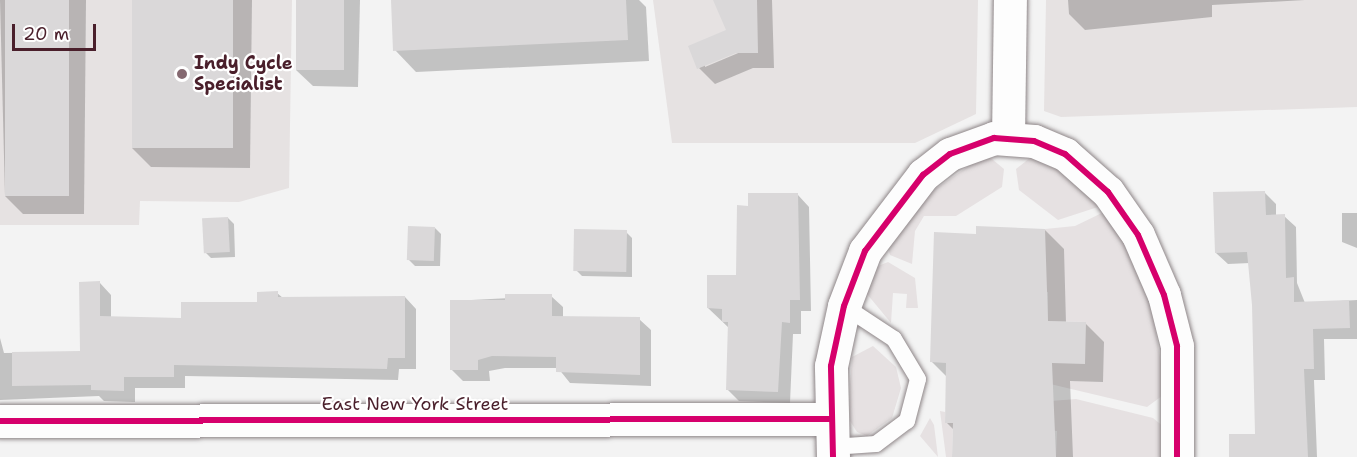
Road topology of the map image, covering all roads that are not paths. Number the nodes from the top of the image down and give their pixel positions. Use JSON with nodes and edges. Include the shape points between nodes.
{"nodes":[{"id":1,"x":1010,"y":0,"type":"edge"},
{"id":2,"x":1008,"y":138,"type":"junction"},
{"id":3,"x":844,"y":306,"type":"junction"},
{"id":4,"x":0,"y":422,"type":"edge"},
{"id":5,"x":832,"y":441,"type":"edge"},
{"id":6,"x":1178,"y":457,"type":"edge"}],
"edges":[{"from":1,"to":2,"type":"street"},
{"from":2,"to":3,"type":"street","via":[[962,148],[922,175],[872,238]]},
{"from":2,"to":6,"type":"street","via":[[1034,141],[1070,157],[1117,203],[1150,257],[1177,346]]},
{"from":3,"to":5,"type":"street","via":[[831,366]]},
{"from":3,"to":5,"type":"lane","via":[[894,339],[918,379],[908,421],[876,444]]},
{"from":4,"to":5,"type":"street","name":"East New York Street"}]}
